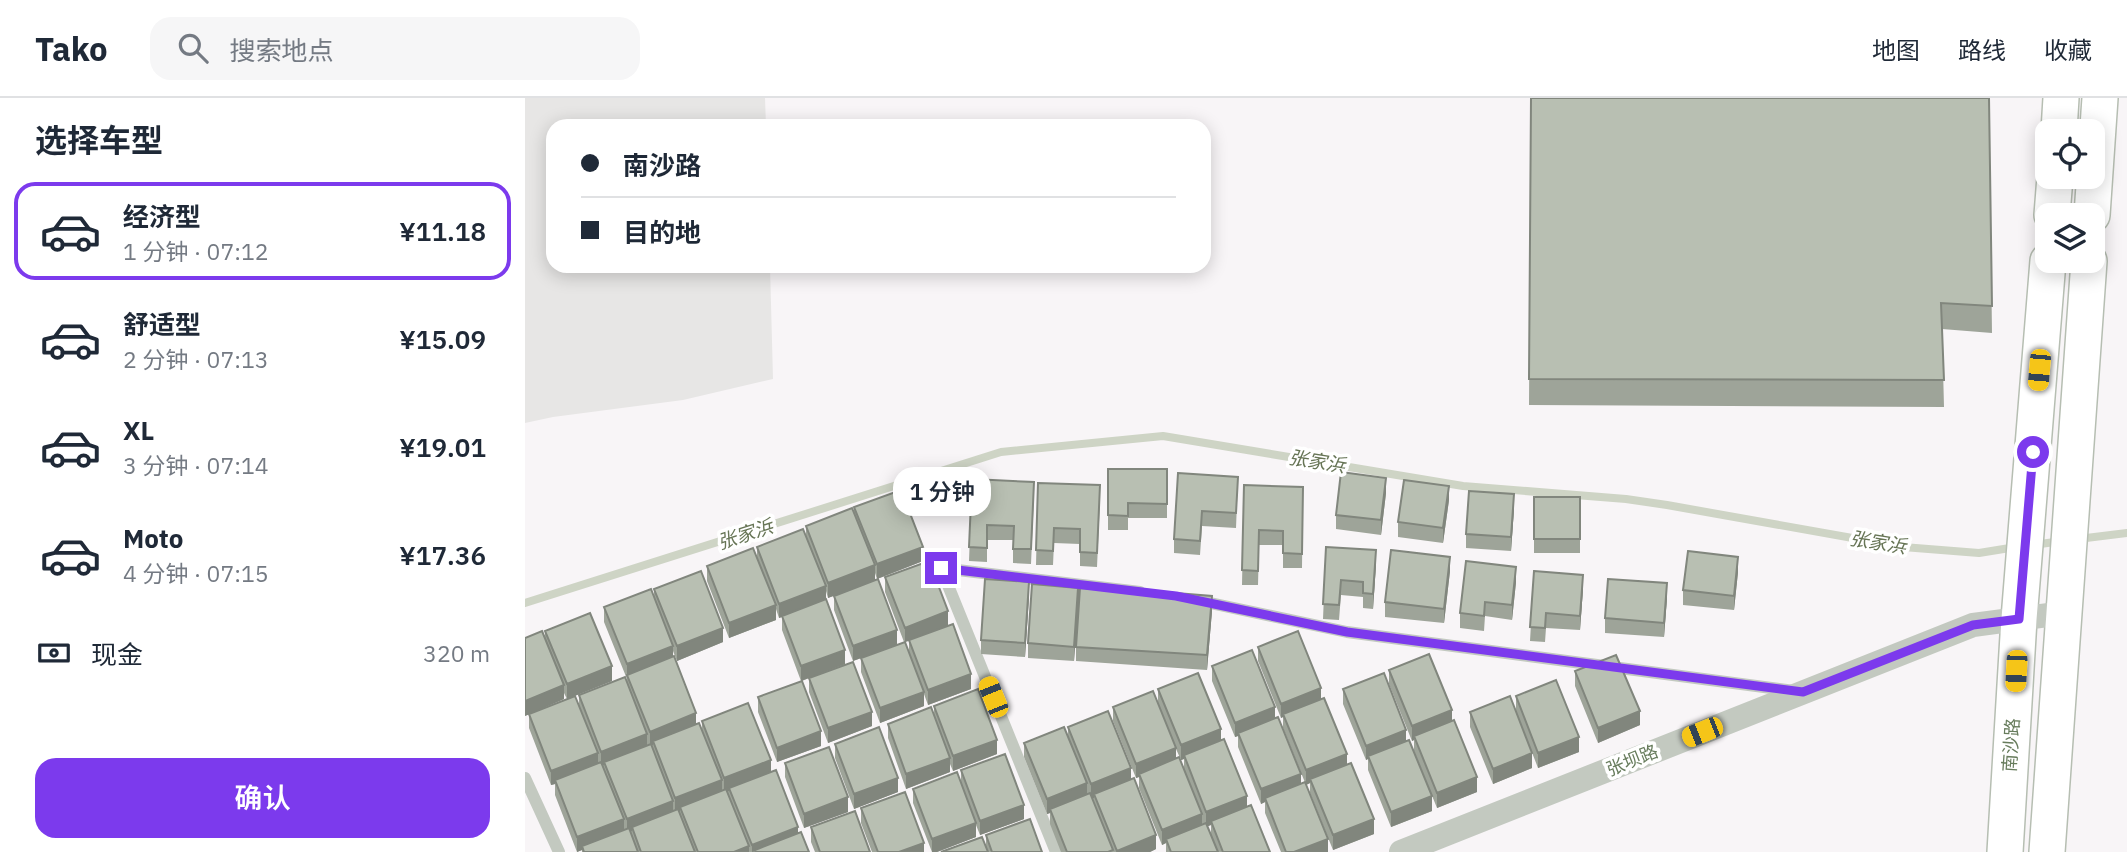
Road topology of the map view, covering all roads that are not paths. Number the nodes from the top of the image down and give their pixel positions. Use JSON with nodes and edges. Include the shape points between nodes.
{"nodes":[{"id":1,"x":2061,"y":98,"type":"edge"},
{"id":2,"x":2101,"y":98,"type":"edge"},
{"id":3,"x":2060,"y":119,"type":"edge"},
{"id":4,"x":2093,"y":203,"type":"edge"},
{"id":5,"x":2047,"y":273,"type":"edge"},
{"id":6,"x":2088,"y":273,"type":"edge"},
{"id":7,"x":1152,"y":593,"type":"edge"},
{"id":8,"x":1188,"y":598,"type":"edge"},
{"id":9,"x":2064,"y":614,"type":"junction"},
{"id":10,"x":2019,"y":619,"type":"junction"},
{"id":11,"x":1803,"y":692,"type":"junction"},
{"id":12,"x":525,"y":778,"type":"edge"},
{"id":13,"x":559,"y":852,"type":"edge"},
{"id":14,"x":1056,"y":852,"type":"edge"},
{"id":15,"x":1401,"y":852,"type":"edge"},
{"id":16,"x":2005,"y":852,"type":"edge"},
{"id":17,"x":2047,"y":852,"type":"edge"}],
"edges":[{"from":1,"to":3,"type":"main road"},
{"from":2,"to":4,"type":"main road"},
{"from":5,"to":10,"type":"main road","name":"南沙路"},
{"from":6,"to":9,"type":"main road"},
{"from":7,"to":14,"type":"lane","via":[[941,568]]},
{"from":8,"to":11,"type":"lane","via":[[1347,632]]},
{"from":9,"to":10,"type":"street","name":"张坝路"},
{"from":9,"to":17,"type":"main road"},
{"from":10,"to":11,"type":"street","name":"张坝路","via":[[1973,625]]},
{"from":10,"to":16,"type":"main road","name":"南沙路"},
{"from":11,"to":15,"type":"street","name":"张坝路"},
{"from":12,"to":13,"type":"lane"}]}
